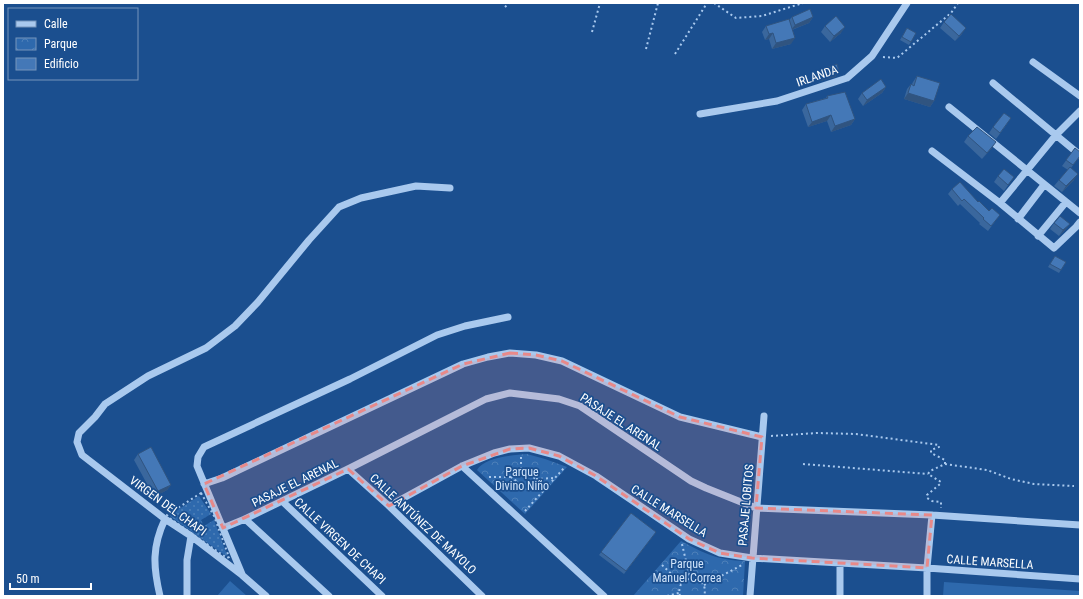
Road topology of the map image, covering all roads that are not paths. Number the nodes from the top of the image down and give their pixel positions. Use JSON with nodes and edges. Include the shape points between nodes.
{"nodes":[{"id":1,"x":907,"y":3,"type":"edge"},
{"id":2,"x":1033,"y":62,"type":"dead end"},
{"id":3,"x":993,"y":83,"type":"dead end"},
{"id":4,"x":1080,"y":96,"type":"edge"},
{"id":5,"x":949,"y":108,"type":"dead end"},
{"id":6,"x":1080,"y":111,"type":"edge"},
{"id":7,"x":700,"y":114,"type":"dead end"},
{"id":8,"x":1056,"y":135,"type":"junction"},
{"id":9,"x":932,"y":151,"type":"dead end"},
{"id":10,"x":1080,"y":155,"type":"edge"},
{"id":11,"x":1027,"y":170,"type":"junction"},
{"id":12,"x":1044,"y":185,"type":"junction"},
{"id":13,"x":450,"y":188,"type":"dead end"},
{"id":14,"x":1000,"y":202,"type":"junction"},
{"id":15,"x":1066,"y":202,"type":"junction"},
{"id":16,"x":1080,"y":213,"type":"edge"},
{"id":17,"x":1018,"y":219,"type":"junction"},
{"id":18,"x":1080,"y":222,"type":"edge"},
{"id":19,"x":1038,"y":236,"type":"junction"},
{"id":20,"x":508,"y":318,"type":"dead end"},
{"id":21,"x":764,"y":416,"type":"dead end"},
{"id":22,"x":762,"y":437,"type":"junction"},
{"id":23,"x":462,"y":466,"type":"junction"},
{"id":24,"x":348,"y":470,"type":"junction"},
{"id":25,"x":204,"y":484,"type":"junction"},
{"id":26,"x":282,"y":501,"type":"junction"},
{"id":27,"x":389,"y":506,"type":"junction"},
{"id":28,"x":756,"y":508,"type":"junction"},
{"id":29,"x":932,"y":515,"type":"junction"},
{"id":30,"x":166,"y":517,"type":"junction"},
{"id":31,"x":245,"y":519,"type":"junction"},
{"id":32,"x":1080,"y":525,"type":"edge"},
{"id":33,"x":223,"y":528,"type":"junction"},
{"id":34,"x":190,"y":536,"type":"junction"},
{"id":35,"x":752,"y":558,"type":"junction"},
{"id":36,"x":840,"y":564,"type":"junction"},
{"id":37,"x":928,"y":568,"type":"junction"},
{"id":38,"x":242,"y":575,"type":"junction"},
{"id":39,"x":1080,"y":579,"type":"edge"},
{"id":40,"x":160,"y":596,"type":"edge"},
{"id":41,"x":187,"y":596,"type":"edge"},
{"id":42,"x":266,"y":596,"type":"edge"},
{"id":43,"x":329,"y":596,"type":"edge"},
{"id":44,"x":382,"y":596,"type":"edge"},
{"id":45,"x":482,"y":596,"type":"edge"},
{"id":46,"x":604,"y":596,"type":"edge"},
{"id":47,"x":750,"y":596,"type":"edge"},
{"id":48,"x":840,"y":596,"type":"edge"},
{"id":49,"x":927,"y":596,"type":"edge"}],
"edges":[{"from":1,"to":7,"type":"street","name":"IRLANDA","via":[[872,56],[847,78],[777,101]]},
{"from":2,"to":4,"type":"street"},
{"from":3,"to":8,"type":"street"},
{"from":5,"to":11,"type":"street"},
{"from":6,"to":8,"type":"street"},
{"from":8,"to":10,"type":"street"},
{"from":8,"to":11,"type":"street"},
{"from":9,"to":14,"type":"street"},
{"from":11,"to":12,"type":"street"},
{"from":11,"to":14,"type":"street"},
{"from":12,"to":15,"type":"street"},
{"from":12,"to":17,"type":"street"},
{"from":13,"to":30,"type":"street","name":"VIRGEN DEL CHAPI","via":[[416,186],[361,198],[339,207],[235,326],[206,348],[148,376],[105,404],[79,433],[77,442],[82,455]]},
{"from":14,"to":17,"type":"street"},
{"from":15,"to":16,"type":"street"},
{"from":15,"to":19,"type":"street"},
{"from":17,"to":19,"type":"street"},
{"from":18,"to":19,"type":"street","via":[[1054,248]]},
{"from":20,"to":25,"type":"street","via":[[465,326],[437,335],[204,448],[196,466]]},
{"from":21,"to":22,"type":"street","name":"PASAJE LOBITOS"},
{"from":22,"to":25,"type":"street","via":[[680,417],[562,361],[510,353],[464,364],[222,478]]},
{"from":22,"to":28,"type":"street","name":"PASAJE LOBITOS"},
{"from":23,"to":27,"type":"street","name":"CALLE MARSELLA"},
{"from":23,"to":35,"type":"street","name":"CALLE MARSELLA","via":[[510,448],[529,448],[559,456],[596,476],[688,539],[720,553]]},
{"from":23,"to":46,"type":"street"},
{"from":24,"to":26,"type":"street","name":"PASAJE EL ARENAL"},
{"from":24,"to":27,"type":"street","name":"CALLE ANTÚNEZ DE MAYOLO"},
{"from":24,"to":28,"type":"street","name":"PASAJE EL ARENAL","via":[[486,399],[510,393],[559,399],[580,406],[691,481]]},
{"from":25,"to":33,"type":"street"},
{"from":26,"to":31,"type":"street","name":"PASAJE EL ARENAL"},
{"from":26,"to":44,"type":"street","name":"CALLE VIRGEN DE CHAPI"},
{"from":27,"to":45,"type":"street","name":"CALLE ANTÚNEZ DE MAYOLO"},
{"from":28,"to":29,"type":"street","name":"PASAJE EL ARENAL"},
{"from":28,"to":35,"type":"street","name":"PASAJE LOBITOS"},
{"from":29,"to":32,"type":"street","name":"PASAJE EL ARENAL"},
{"from":29,"to":37,"type":"street"},
{"from":30,"to":34,"type":"street","name":"VIRGEN DEL CHAPI"},
{"from":30,"to":40,"type":"street","via":[[154,552]]},
{"from":31,"to":33,"type":"street","name":"PASAJE EL ARENAL"},
{"from":31,"to":43,"type":"street"},
{"from":33,"to":38,"type":"street"},
{"from":34,"to":38,"type":"street","name":"VIRGEN DEL CHAPI"},
{"from":34,"to":41,"type":"street"},
{"from":35,"to":36,"type":"street","name":"CALLE MARSELLA"},
{"from":35,"to":47,"type":"street","name":"PASAJE LOBITOS"},
{"from":36,"to":37,"type":"street","name":"CALLE MARSELLA"},
{"from":36,"to":48,"type":"street"},
{"from":37,"to":39,"type":"street","name":"CALLE MARSELLA"},
{"from":37,"to":49,"type":"street"},
{"from":38,"to":42,"type":"street","name":"VIRGEN DEL CHAPI"}]}
